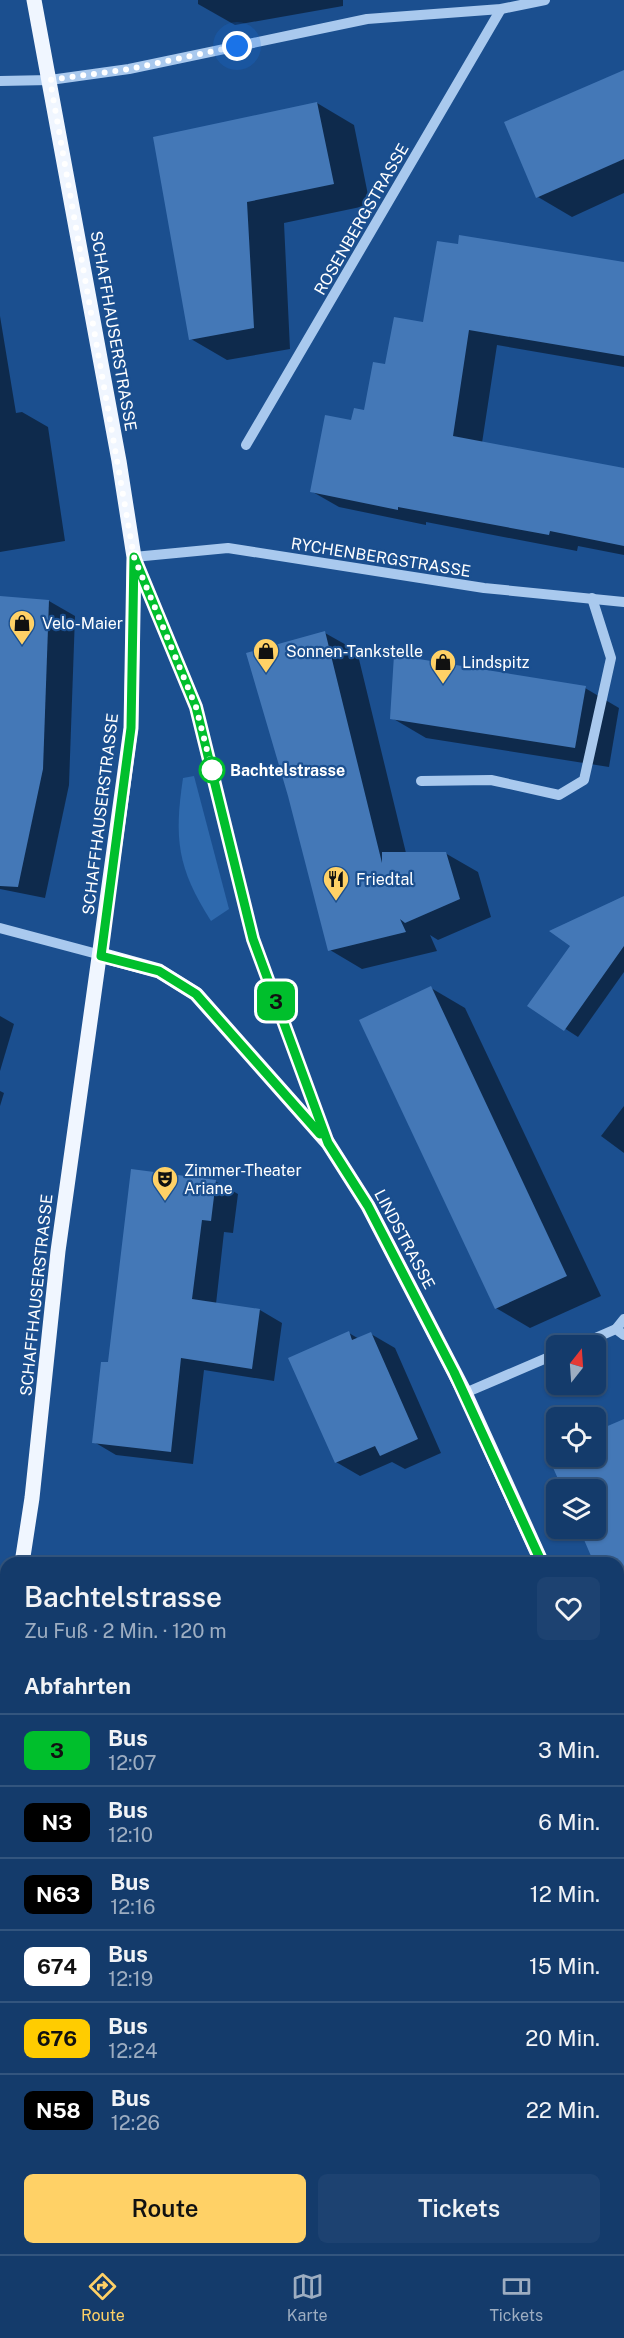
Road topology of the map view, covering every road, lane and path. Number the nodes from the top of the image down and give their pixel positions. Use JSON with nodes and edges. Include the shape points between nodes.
{"nodes":[{"id":1,"x":34,"y":0,"type":"edge"},
{"id":2,"x":545,"y":0,"type":"edge"},
{"id":3,"x":501,"y":9,"type":"junction"},
{"id":4,"x":50,"y":80,"type":"junction"},
{"id":5,"x":0,"y":81,"type":"edge"},
{"id":6,"x":246,"y":444,"type":"dead end"},
{"id":7,"x":134,"y":557,"type":"junction"},
{"id":8,"x":592,"y":598,"type":"junction"},
{"id":9,"x":624,"y":602,"type":"edge"},
{"id":10,"x":421,"y":781,"type":"dead end"},
{"id":11,"x":0,"y":928,"type":"edge"},
{"id":12,"x":101,"y":956,"type":"junction"},
{"id":13,"x":328,"y":1143,"type":"junction"},
{"id":14,"x":624,"y":1318,"type":"edge"},
{"id":15,"x":620,"y":1332,"type":"edge"},
{"id":16,"x":546,"y":1358,"type":"edge"},
{"id":17,"x":465,"y":1393,"type":"junction"},
{"id":18,"x":23,"y":1557,"type":"edge"},
{"id":19,"x":539,"y":1557,"type":"edge"}],
"edges":[{"from":1,"to":4,"type":"main road","name":"SCHAFFHAUSERSTRASSE"},
{"from":2,"to":3,"type":"street"},
{"from":3,"to":4,"type":"street","via":[[367,19],[129,69]]},
{"from":3,"to":6,"type":"street","name":"ROSENBERGSTRASSE"},
{"from":4,"to":5,"type":"street"},
{"from":4,"to":7,"type":"main road","name":"SCHAFFHAUSERSTRASSE"},
{"from":7,"to":8,"type":"street","name":"RYCHENBERGSTRASSE","via":[[228,548],[484,588]]},
{"from":7,"to":12,"type":"main road","name":"SCHAFFHAUSERSTRASSE","via":[[131,728]]},
{"from":7,"to":13,"type":"street","via":[[196,707],[253,939]]},
{"from":8,"to":9,"type":"street","name":"RYCHENBERGSTRASSE"},
{"from":8,"to":10,"type":"street","via":[[611,658],[584,780],[559,795],[491,780]]},
{"from":11,"to":12,"type":"street"},
{"from":12,"to":13,"type":"main road","name":"LINDSTRASSE","via":[[159,971],[196,994]]},
{"from":12,"to":18,"type":"main road","name":"SCHAFFHAUSERSTRASSE","via":[[59,1239]]},
{"from":13,"to":17,"type":"main road","name":"LINDSTRASSE","via":[[368,1206]]},
{"from":14,"to":15,"type":"street"},
{"from":16,"to":17,"type":"street"},
{"from":17,"to":19,"type":"main road","name":"LINDSTRASSE"}]}
